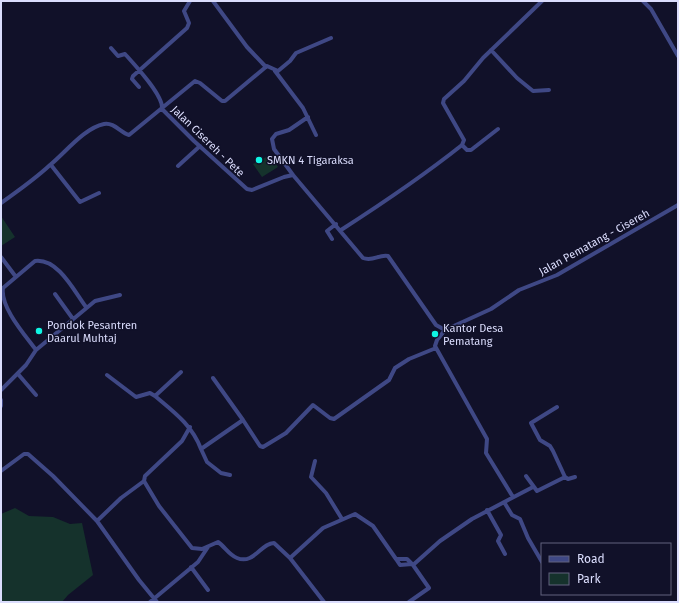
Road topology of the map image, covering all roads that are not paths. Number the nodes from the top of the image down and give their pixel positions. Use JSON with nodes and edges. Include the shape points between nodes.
{"nodes":[{"id":1,"x":190,"y":1,"type":"edge"},
{"id":2,"x":213,"y":1,"type":"edge"},
{"id":3,"x":542,"y":1,"type":"edge"},
{"id":4,"x":643,"y":1,"type":"edge"},
{"id":5,"x":331,"y":38,"type":"dead end"},
{"id":6,"x":111,"y":48,"type":"dead end"},
{"id":7,"x":491,"y":50,"type":"junction"},
{"id":8,"x":678,"y":56,"type":"edge"},
{"id":9,"x":266,"y":67,"type":"junction"},
{"id":10,"x":140,"y":71,"type":"junction"},
{"id":11,"x":275,"y":71,"type":"junction"},
{"id":12,"x":139,"y":87,"type":"dead end"},
{"id":13,"x":550,"y":90,"type":"dead end"},
{"id":14,"x":162,"y":109,"type":"junction"},
{"id":15,"x":308,"y":117,"type":"junction"},
{"id":16,"x":498,"y":129,"type":"dead end"},
{"id":17,"x":316,"y":135,"type":"dead end"},
{"id":18,"x":462,"y":145,"type":"junction"},
{"id":19,"x":200,"y":146,"type":"junction"},
{"id":20,"x":51,"y":165,"type":"junction"},
{"id":21,"x":178,"y":166,"type":"dead end"},
{"id":22,"x":293,"y":175,"type":"junction"},
{"id":23,"x":99,"y":193,"type":"dead end"},
{"id":24,"x":1,"y":203,"type":"edge"},
{"id":25,"x":678,"y":205,"type":"edge"},
{"id":26,"x":336,"y":224,"type":"junction"},
{"id":27,"x":341,"y":230,"type":"junction"},
{"id":28,"x":332,"y":239,"type":"dead end"},
{"id":29,"x":1,"y":257,"type":"edge"},
{"id":30,"x":16,"y":277,"type":"junction"},
{"id":31,"x":55,"y":294,"type":"dead end"},
{"id":32,"x":120,"y":295,"type":"dead end"},
{"id":33,"x":86,"y":307,"type":"junction"},
{"id":34,"x":73,"y":319,"type":"junction"},
{"id":35,"x":445,"y":330,"type":"junction"},
{"id":36,"x":436,"y":348,"type":"junction"},
{"id":37,"x":36,"y":350,"type":"junction"},
{"id":38,"x":181,"y":372,"type":"dead end"},
{"id":39,"x":18,"y":374,"type":"junction"},
{"id":40,"x":107,"y":376,"type":"dead end"},
{"id":41,"x":213,"y":378,"type":"dead end"},
{"id":42,"x":1,"y":390,"type":"edge"},
{"id":43,"x":36,"y":395,"type":"dead end"},
{"id":44,"x":155,"y":396,"type":"junction"},
{"id":45,"x":1,"y":400,"type":"edge"},
{"id":46,"x":1,"y":406,"type":"edge"},
{"id":47,"x":557,"y":408,"type":"dead end"},
{"id":48,"x":243,"y":420,"type":"junction"},
{"id":49,"x":190,"y":427,"type":"junction"},
{"id":50,"x":201,"y":449,"type":"junction"},
{"id":51,"x":315,"y":461,"type":"dead end"},
{"id":52,"x":1,"y":471,"type":"edge"},
{"id":53,"x":230,"y":475,"type":"dead end"},
{"id":54,"x":526,"y":476,"type":"dead end"},
{"id":55,"x":565,"y":477,"type":"junction"},
{"id":56,"x":575,"y":477,"type":"dead end"},
{"id":57,"x":144,"y":481,"type":"junction"},
{"id":58,"x":533,"y":487,"type":"junction"},
{"id":59,"x":513,"y":497,"type":"junction"},
{"id":60,"x":504,"y":502,"type":"junction"},
{"id":61,"x":487,"y":510,"type":"junction"},
{"id":62,"x":342,"y":519,"type":"junction"},
{"id":63,"x":97,"y":521,"type":"junction"},
{"id":64,"x":208,"y":546,"type":"junction"},
{"id":65,"x":506,"y":554,"type":"dead end"},
{"id":66,"x":290,"y":558,"type":"junction"},
{"id":67,"x":541,"y":560,"type":"edge"},
{"id":68,"x":413,"y":564,"type":"junction"},
{"id":69,"x":191,"y":567,"type":"junction"},
{"id":70,"x":208,"y":590,"type":"dead end"},
{"id":71,"x":154,"y":601,"type":"edge"},
{"id":72,"x":324,"y":602,"type":"edge"},
{"id":73,"x":409,"y":602,"type":"edge"}],
"edges":[{"from":1,"to":10,"type":"street","via":[[184,11],[188,28]]},
{"from":2,"to":9,"type":"street","via":[[247,47]]},
{"from":3,"to":7,"type":"street"},
{"from":4,"to":8,"type":"street","via":[[651,9]]},
{"from":5,"to":11,"type":"street","via":[[296,52],[287,64],[279,71]]},
{"from":6,"to":10,"type":"street","via":[[118,56],[125,54]]},
{"from":7,"to":13,"type":"street","via":[[533,91]]},
{"from":7,"to":18,"type":"street","via":[[444,99],[443,103],[464,140]]},
{"from":9,"to":11,"type":"street"},
{"from":9,"to":14,"type":"street","via":[[225,101],[196,81]]},
{"from":10,"to":12,"type":"street","via":[[132,77]]},
{"from":10,"to":14,"type":"street","via":[[162,102]]},
{"from":11,"to":15,"type":"street"},
{"from":14,"to":19,"type":"street","name":"Jalan Cisereh - Pete"},
{"from":14,"to":20,"type":"street","name":"Jalan Cisereh - Pete","via":[[128,135],[104,124],[76,140]]},
{"from":15,"to":17,"type":"street"},
{"from":15,"to":22,"type":"street","via":[[289,130],[276,134],[272,139],[274,149]]},
{"from":16,"to":18,"type":"street","via":[[471,150]]},
{"from":18,"to":27,"type":"street","via":[[393,197]]},
{"from":19,"to":21,"type":"street"},
{"from":19,"to":22,"type":"street","name":"Jalan Cisereh - Pete","via":[[249,190]]},
{"from":20,"to":23,"type":"street","via":[[80,202]]},
{"from":20,"to":24,"type":"street","name":"Jalan Cisereh - Pete"},
{"from":22,"to":26,"type":"street"},
{"from":25,"to":35,"type":"street","name":"Jalan Pematang - Cisereh","via":[[557,275],[519,290],[485,312]]},
{"from":26,"to":27,"type":"street"},
{"from":26,"to":28,"type":"street","via":[[327,231]]},
{"from":27,"to":35,"type":"street","via":[[363,258],[370,260],[383,255],[388,256],[436,325]]},
{"from":29,"to":30,"type":"street"},
{"from":30,"to":33,"type":"street","via":[[34,261],[48,263],[58,270]]},
{"from":30,"to":37,"type":"street","via":[[3,288],[2,300]]},
{"from":31,"to":34,"type":"street"},
{"from":32,"to":33,"type":"street","via":[[98,300]]},
{"from":33,"to":34,"type":"street"},
{"from":34,"to":37,"type":"street"},
{"from":35,"to":36,"type":"street","via":[[435,343]]},
{"from":36,"to":48,"type":"street","via":[[395,368],[389,380],[334,419],[313,405],[286,432],[264,447],[260,446]]},
{"from":36,"to":59,"type":"street","via":[[487,439],[486,453]]},
{"from":37,"to":39,"type":"street"},
{"from":38,"to":44,"type":"street"},
{"from":39,"to":42,"type":"street"},
{"from":39,"to":43,"type":"street"},
{"from":40,"to":44,"type":"street","via":[[136,397],[150,393]]},
{"from":41,"to":48,"type":"street"},
{"from":44,"to":49,"type":"street"},
{"from":45,"to":46,"type":"street"},
{"from":47,"to":55,"type":"street","via":[[530,423],[540,440],[550,446]]},
{"from":48,"to":50,"type":"street"},
{"from":49,"to":50,"type":"street"},
{"from":49,"to":57,"type":"street","via":[[182,441],[145,476]]},
{"from":50,"to":53,"type":"street","via":[[207,462],[221,473]]},
{"from":51,"to":62,"type":"street","via":[[311,477],[326,493]]},
{"from":52,"to":63,"type":"street","via":[[24,454],[28,454]]},
{"from":54,"to":58,"type":"street"},
{"from":55,"to":56,"type":"street"},
{"from":55,"to":58,"type":"street","via":[[538,490]]},
{"from":57,"to":63,"type":"street"},
{"from":57,"to":64,"type":"street","via":[[190,547],[200,549]]},
{"from":58,"to":59,"type":"street"},
{"from":59,"to":60,"type":"street"},
{"from":60,"to":61,"type":"street"},
{"from":60,"to":67,"type":"street","via":[[512,515],[520,519]]},
{"from":61,"to":65,"type":"street","via":[[501,535],[498,541]]},
{"from":61,"to":68,"type":"street","via":[[440,541]]},
{"from":62,"to":66,"type":"street","via":[[323,528]]},
{"from":62,"to":68,"type":"street","via":[[355,514],[369,522],[396,559],[407,558]]},
{"from":63,"to":71,"type":"street"},
{"from":64,"to":66,"type":"street","via":[[219,543],[231,555],[243,560],[273,543]]},
{"from":64,"to":69,"type":"street","via":[[202,557]]},
{"from":66,"to":72,"type":"street"},
{"from":68,"to":73,"type":"street","via":[[429,588]]},
{"from":69,"to":70,"type":"street"},
{"from":69,"to":71,"type":"street"}]}
